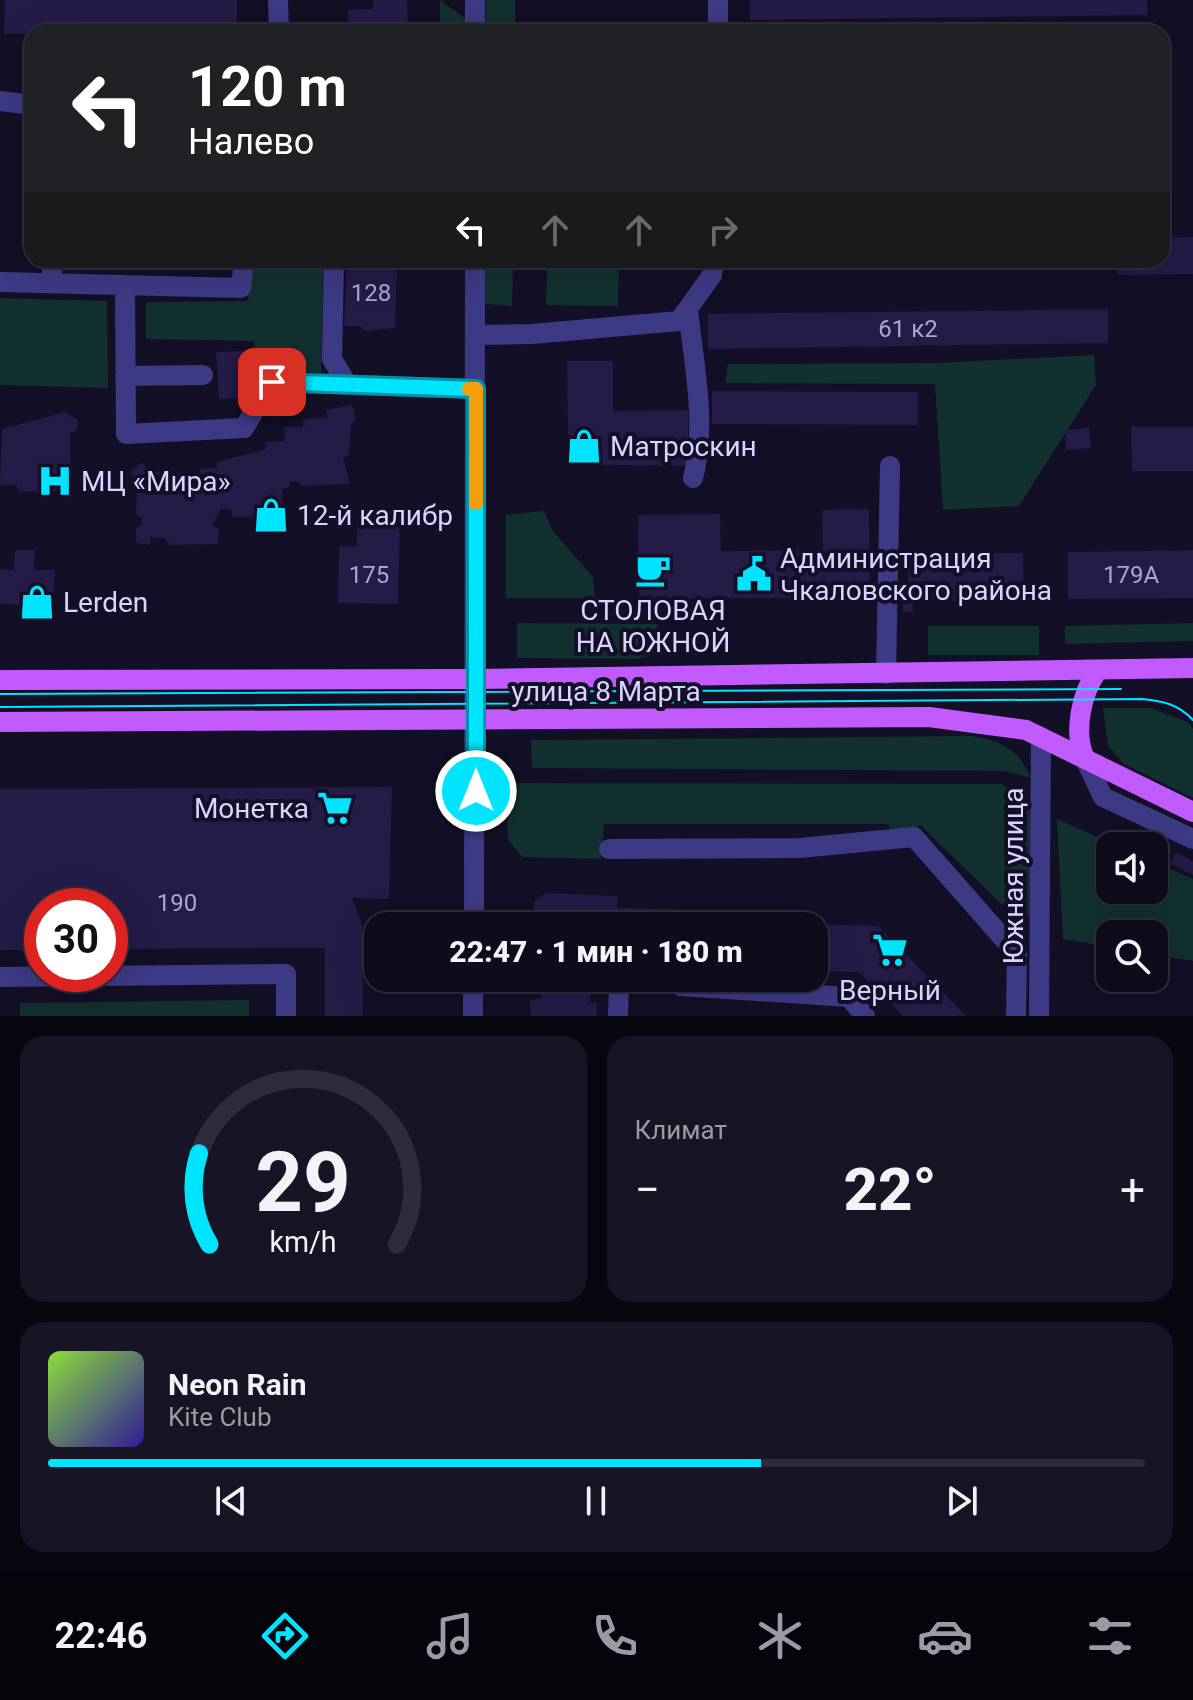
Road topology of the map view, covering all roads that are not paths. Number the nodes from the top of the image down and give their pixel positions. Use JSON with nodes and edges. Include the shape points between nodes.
{"nodes":[{"id":1,"x":278,"y":0,"type":"edge"},
{"id":2,"x":475,"y":0,"type":"edge"},
{"id":3,"x":718,"y":0,"type":"edge"},
{"id":4,"x":279,"y":24,"type":"edge"},
{"id":5,"x":475,"y":24,"type":"edge"},
{"id":6,"x":718,"y":24,"type":"edge"},
{"id":7,"x":0,"y":101,"type":"edge"},
{"id":8,"x":24,"y":104,"type":"edge"},
{"id":9,"x":52,"y":268,"type":"edge"},
{"id":10,"x":243,"y":268,"type":"edge"},
{"id":11,"x":334,"y":268,"type":"edge"},
{"id":12,"x":475,"y":268,"type":"edge"},
{"id":13,"x":713,"y":268,"type":"edge"},
{"id":14,"x":131,"y":281,"type":"junction"},
{"id":15,"x":0,"y":282,"type":"edge"},
{"id":16,"x":52,"y":283,"type":"junction"},
{"id":17,"x":688,"y":310,"type":"junction"},
{"id":18,"x":476,"y":335,"type":"junction"},
{"id":19,"x":203,"y":375,"type":"dead end"},
{"id":20,"x":125,"y":376,"type":"junction"},
{"id":21,"x":347,"y":384,"type":"junction"},
{"id":22,"x":476,"y":389,"type":"junction"},
{"id":23,"x":890,"y":466,"type":"dead end"},
{"id":24,"x":693,"y":478,"type":"dead end"},
{"id":25,"x":1193,"y":668,"type":"edge"},
{"id":26,"x":1098,"y":670,"type":"junction"},
{"id":27,"x":886,"y":674,"type":"junction"},
{"id":28,"x":475,"y":679,"type":"junction"},
{"id":29,"x":0,"y":680,"type":"edge"},
{"id":30,"x":476,"y":720,"type":"junction"},
{"id":31,"x":0,"y":722,"type":"edge"},
{"id":32,"x":1041,"y":737,"type":"junction"},
{"id":33,"x":1085,"y":759,"type":"junction"},
{"id":34,"x":1193,"y":812,"type":"edge"},
{"id":35,"x":1193,"y":839,"type":"edge"},
{"id":36,"x":609,"y":849,"type":"dead end"},
{"id":37,"x":474,"y":912,"type":"edge"},
{"id":38,"x":0,"y":977,"type":"edge"},
{"id":39,"x":473,"y":992,"type":"edge"},
{"id":40,"x":619,"y":992,"type":"edge"},
{"id":41,"x":772,"y":992,"type":"edge"},
{"id":42,"x":286,"y":1016,"type":"edge"},
{"id":43,"x":473,"y":1016,"type":"edge"},
{"id":44,"x":618,"y":1016,"type":"edge"},
{"id":45,"x":865,"y":1016,"type":"edge"},
{"id":46,"x":1016,"y":1016,"type":"edge"},
{"id":47,"x":1039,"y":1016,"type":"edge"}],
"edges":[{"from":1,"to":4,"type":"street"},
{"from":2,"to":5,"type":"street"},
{"from":3,"to":6,"type":"street"},
{"from":7,"to":8,"type":"street"},
{"from":9,"to":16,"type":"street"},
{"from":10,"to":14,"type":"street","via":[[241,288]]},
{"from":11,"to":21,"type":"street","via":[[332,359]]},
{"from":12,"to":18,"type":"street"},
{"from":13,"to":17,"type":"street"},
{"from":14,"to":16,"type":"street"},
{"from":14,"to":20,"type":"street"},
{"from":15,"to":16,"type":"street"},
{"from":17,"to":18,"type":"street","via":[[679,321]]},
{"from":17,"to":24,"type":"street","via":[[698,411],[699,455]]},
{"from":18,"to":22,"type":"street"},
{"from":19,"to":20,"type":"street"},
{"from":20,"to":21,"type":"street","via":[[126,434],[244,428],[272,382]]},
{"from":21,"to":22,"type":"street"},
{"from":22,"to":28,"type":"street"},
{"from":23,"to":27,"type":"street"},
{"from":25,"to":26,"type":"main road","name":"улица 8 Марта"},
{"from":26,"to":27,"type":"main road","name":"улица 8 Марта"},
{"from":26,"to":33,"type":"main road","via":[[1082,712]]},
{"from":27,"to":28,"type":"main road","name":"улица 8 Марта"},
{"from":28,"to":29,"type":"main road","name":"улица 8 Марта"},
{"from":28,"to":30,"type":"street"},
{"from":30,"to":31,"type":"main road","name":"улица 8 Марта"},
{"from":30,"to":32,"type":"main road","name":"улица 8 Марта","via":[[929,717],[1011,727]]},
{"from":30,"to":37,"type":"street"},
{"from":32,"to":33,"type":"main road","name":"улица 8 Марта"},
{"from":32,"to":47,"type":"street","name":"Южная улица"},
{"from":33,"to":34,"type":"main road","name":"улица 8 Марта"},
{"from":33,"to":35,"type":"street","via":[[1103,797]]},
{"from":36,"to":46,"type":"street","via":[[800,848],[914,837],[1017,954]]},
{"from":38,"to":42,"type":"street","via":[[286,974]]},
{"from":39,"to":43,"type":"street"},
{"from":40,"to":44,"type":"street"},
{"from":41,"to":45,"type":"street","via":[[849,997]]}]}
